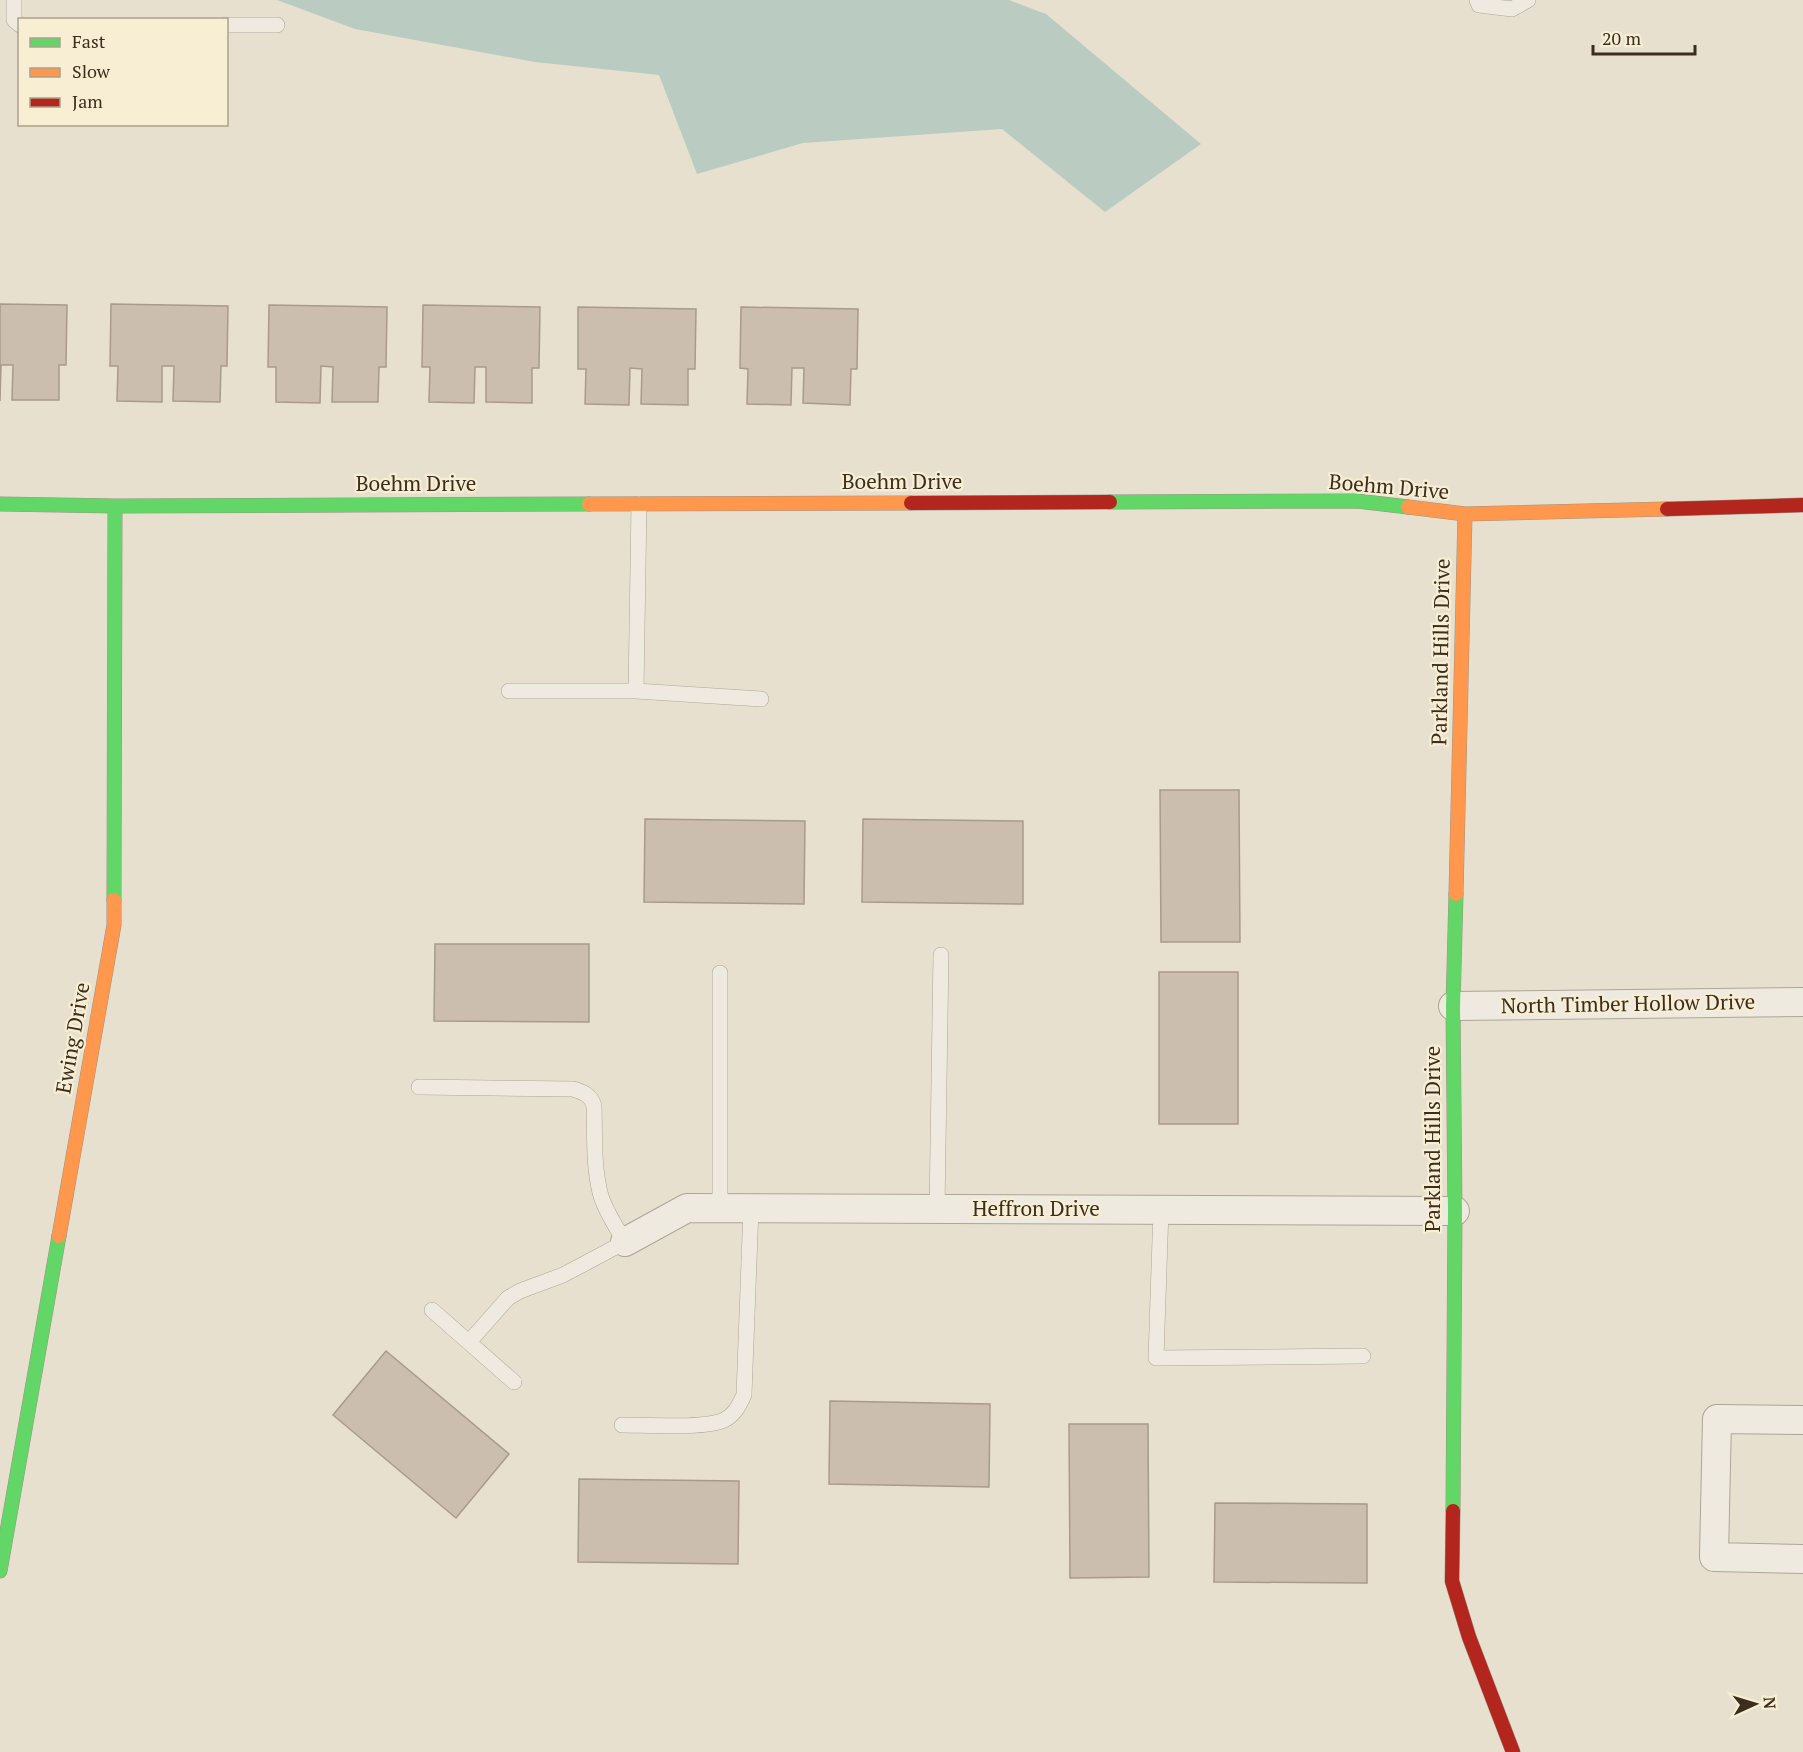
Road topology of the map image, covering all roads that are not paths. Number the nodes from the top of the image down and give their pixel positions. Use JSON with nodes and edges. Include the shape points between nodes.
{"nodes":[{"id":1,"x":14,"y":0,"type":"edge"},
{"id":2,"x":1477,"y":0,"type":"edge"},
{"id":3,"x":1528,"y":0,"type":"edge"},
{"id":4,"x":18,"y":23,"type":"edge"},
{"id":5,"x":228,"y":25,"type":"edge"},
{"id":6,"x":277,"y":25,"type":"dead end"},
{"id":7,"x":0,"y":504,"type":"edge"},
{"id":8,"x":639,"y":504,"type":"junction"},
{"id":9,"x":1803,"y":504,"type":"edge"},
{"id":10,"x":115,"y":506,"type":"junction"},
{"id":11,"x":1466,"y":514,"type":"junction"},
{"id":12,"x":509,"y":691,"type":"dead end"},
{"id":13,"x":636,"y":691,"type":"junction"},
{"id":14,"x":761,"y":699,"type":"dead end"},
{"id":15,"x":941,"y":955,"type":"dead end"},
{"id":16,"x":720,"y":973,"type":"dead end"},
{"id":17,"x":1803,"y":1002,"type":"edge"},
{"id":18,"x":1453,"y":1006,"type":"junction"},
{"id":19,"x":419,"y":1087,"type":"dead end"},
{"id":20,"x":720,"y":1208,"type":"junction"},
{"id":21,"x":751,"y":1208,"type":"junction"},
{"id":22,"x":937,"y":1209,"type":"junction"},
{"id":23,"x":1161,"y":1209,"type":"junction"},
{"id":24,"x":1455,"y":1210,"type":"junction"},
{"id":25,"x":625,"y":1242,"type":"junction"},
{"id":26,"x":432,"y":1310,"type":"dead end"},
{"id":27,"x":469,"y":1342,"type":"junction"},
{"id":28,"x":1363,"y":1356,"type":"dead end"},
{"id":29,"x":514,"y":1382,"type":"dead end"},
{"id":30,"x":1803,"y":1420,"type":"edge"},
{"id":31,"x":622,"y":1425,"type":"dead end"},
{"id":32,"x":1803,"y":1559,"type":"edge"},
{"id":33,"x":0,"y":1571,"type":"edge"},
{"id":34,"x":1513,"y":1752,"type":"edge"}],
"edges":[{"from":1,"to":4,"type":"lane","via":[[14,20]]},
{"from":2,"to":3,"type":"lane","via":[[1479,5],[1512,9]]},
{"from":5,"to":6,"type":"lane"},
{"from":7,"to":10,"type":"street","name":"Boehm Drive"},
{"from":8,"to":10,"type":"street","name":"Boehm Drive"},
{"from":8,"to":11,"type":"street","name":"Boehm Drive","via":[[1357,501]]},
{"from":8,"to":13,"type":"lane"},
{"from":9,"to":11,"type":"street","name":"Boehm Drive"},
{"from":10,"to":33,"type":"street","name":"Ewing Drive","via":[[114,925]]},
{"from":11,"to":18,"type":"street","name":"Parkland Hills Drive"},
{"from":12,"to":13,"type":"lane"},
{"from":13,"to":14,"type":"lane"},
{"from":15,"to":22,"type":"lane"},
{"from":16,"to":20,"type":"lane"},
{"from":17,"to":18,"type":"street","name":"North Timber Hollow Drive"},
{"from":18,"to":24,"type":"street","name":"Parkland Hills Drive"},
{"from":19,"to":25,"type":"lane","via":[[573,1089],[592,1099],[601,1194]]},
{"from":20,"to":21,"type":"street","name":"Heffron Drive"},
{"from":20,"to":25,"type":"street","name":"Heffron Drive","via":[[687,1208]]},
{"from":21,"to":22,"type":"street","name":"Heffron Drive"},
{"from":21,"to":31,"type":"lane","via":[[744,1395],[737,1410],[709,1424]]},
{"from":22,"to":23,"type":"street","name":"Heffron Drive"},
{"from":23,"to":24,"type":"street","name":"Heffron Drive"},
{"from":23,"to":28,"type":"lane","via":[[1156,1358]]},
{"from":24,"to":34,"type":"street","name":"Parkland Hills Drive","via":[[1452,1581],[1469,1638]]},
{"from":25,"to":27,"type":"lane","via":[[563,1275],[520,1290]]},
{"from":26,"to":27,"type":"lane"},
{"from":27,"to":29,"type":"lane"},
{"from":30,"to":32,"type":"street","via":[[1717,1419],[1714,1557]]}]}
